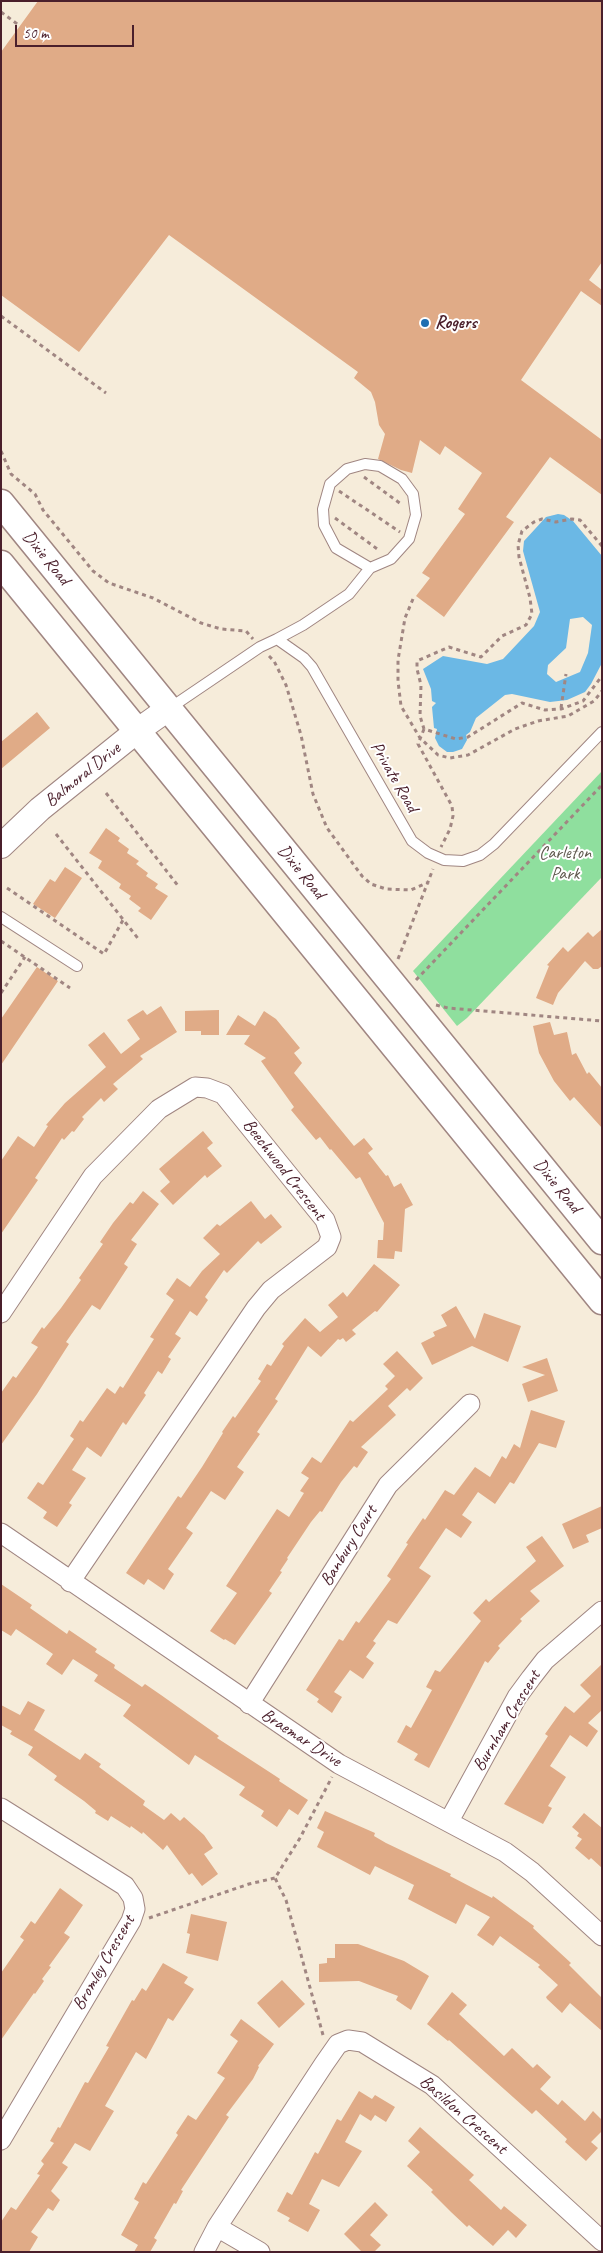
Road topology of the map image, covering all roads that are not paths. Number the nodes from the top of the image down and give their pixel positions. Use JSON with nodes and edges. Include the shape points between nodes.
{"nodes":[{"id":1,"x":1,"y":503,"type":"edge"},
{"id":2,"x":1,"y":564,"type":"edge"},
{"id":3,"x":370,"y":568,"type":"junction"},
{"id":4,"x":277,"y":638,"type":"junction"},
{"id":5,"x":168,"y":709,"type":"junction"},
{"id":6,"x":137,"y":732,"type":"junction"},
{"id":7,"x":602,"y":732,"type":"edge"},
{"id":8,"x":1,"y":846,"type":"edge"},
{"id":9,"x":1,"y":916,"type":"edge"},
{"id":10,"x":78,"y":966,"type":"dead end"},
{"id":11,"x":602,"y":1241,"type":"edge"},
{"id":12,"x":602,"y":1301,"type":"edge"},
{"id":13,"x":1,"y":1313,"type":"edge"},
{"id":14,"x":470,"y":1404,"type":"dead end"},
{"id":15,"x":1,"y":1533,"type":"edge"},
{"id":16,"x":70,"y":1582,"type":"junction"},
{"id":17,"x":602,"y":1611,"type":"edge"},
{"id":18,"x":249,"y":1704,"type":"junction"},
{"id":19,"x":1,"y":1808,"type":"edge"},
{"id":20,"x":449,"y":1821,"type":"junction"},
{"id":21,"x":602,"y":1936,"type":"edge"},
{"id":22,"x":1,"y":2140,"type":"edge"},
{"id":23,"x":217,"y":2228,"type":"junction"},
{"id":24,"x":602,"y":2240,"type":"edge"},
{"id":25,"x":204,"y":2252,"type":"edge"},
{"id":26,"x":260,"y":2252,"type":"edge"}],
"edges":[{"from":1,"to":5,"type":"main road","name":"Dixie Road"},
{"from":2,"to":6,"type":"main road"},
{"from":3,"to":3,"type":"lane","via":[[336,548],[324,525],[323,509],[330,484],[351,467],[365,464],[380,466],[402,479],[413,494],[416,515],[409,539],[390,559]]},
{"from":3,"to":4,"type":"lane","via":[[349,594]]},
{"from":4,"to":5,"type":"lane"},
{"from":4,"to":7,"type":"lane","name":"Private Road","via":[[312,667],[412,841],[444,860],[464,861],[480,855],[494,844]]},
{"from":5,"to":6,"type":"street","name":"Balmoral Drive"},
{"from":5,"to":11,"type":"main road","name":"Dixie Road"},
{"from":6,"to":8,"type":"street","name":"Balmoral Drive","via":[[40,809]]},
{"from":6,"to":12,"type":"main road"},
{"from":9,"to":10,"type":"lane"},
{"from":13,"to":16,"type":"street","name":"Beechwood Crescent","via":[[93,1176],[160,1109],[195,1087],[223,1094],[325,1220],[331,1237],[327,1247],[272,1290],[256,1308]]},
{"from":14,"to":18,"type":"street","name":"Banbury Court","via":[[388,1485]]},
{"from":15,"to":16,"type":"street","name":"Braemar Drive"},
{"from":16,"to":18,"type":"street","name":"Braemar Drive"},
{"from":17,"to":20,"type":"street","name":"Burnham Crescent","via":[[546,1660],[517,1697]]},
{"from":18,"to":20,"type":"street","name":"Braemar Drive","via":[[339,1764]]},
{"from":19,"to":22,"type":"street","name":"Bromley Crescent","via":[[125,1886],[133,1898],[134,1909],[131,1921]]},
{"from":20,"to":21,"type":"street","name":"Braemar Drive","via":[[505,1852],[532,1872]]},
{"from":23,"to":24,"type":"street","name":"Basildon Crescent","via":[[338,2044],[348,2040],[362,2042],[432,2085]]},
{"from":23,"to":25,"type":"street"},
{"from":23,"to":26,"type":"street"}]}
